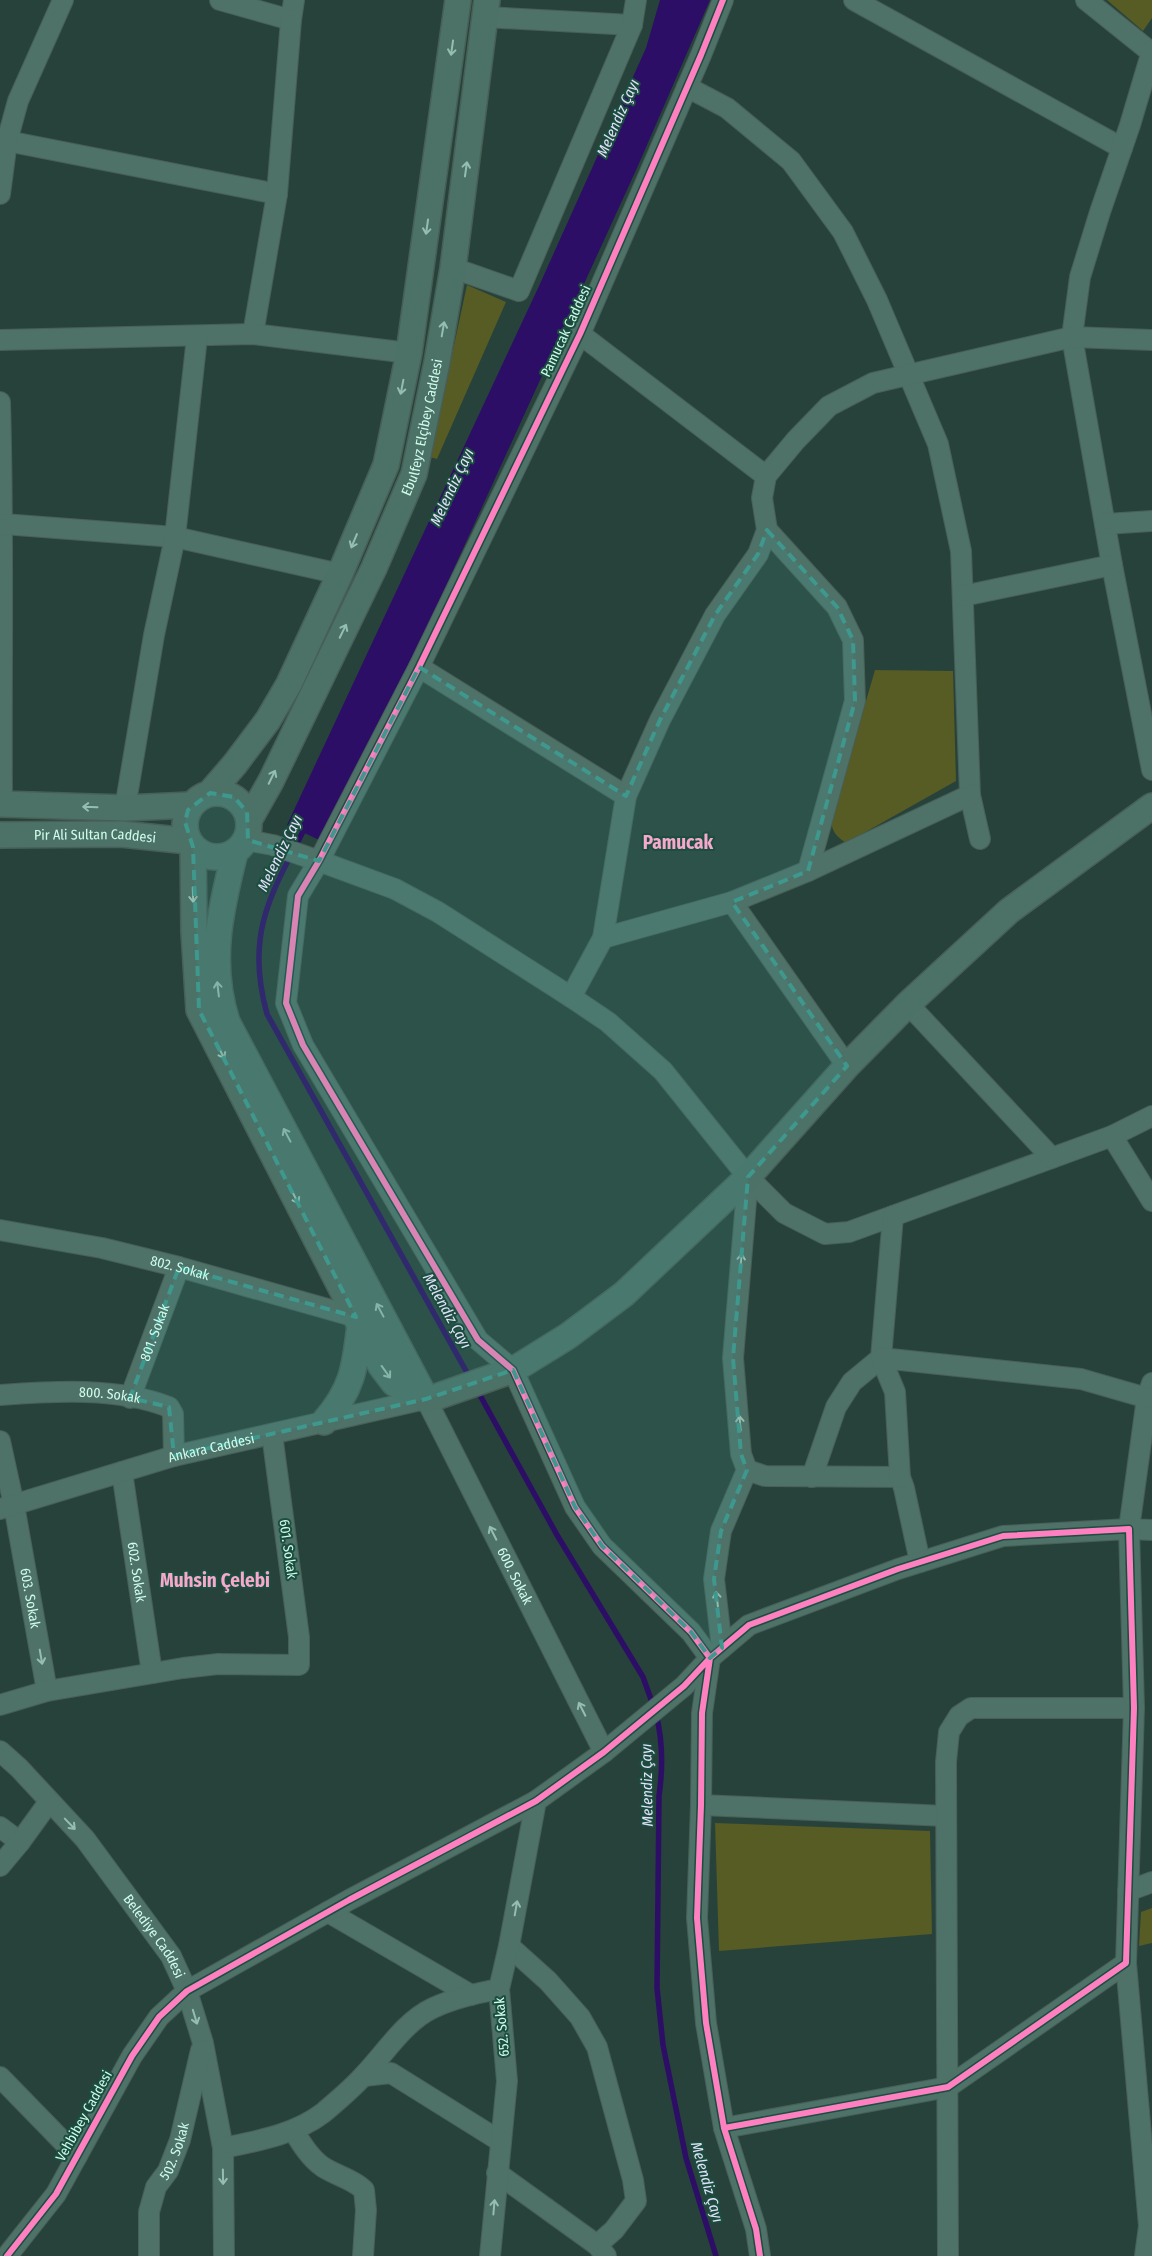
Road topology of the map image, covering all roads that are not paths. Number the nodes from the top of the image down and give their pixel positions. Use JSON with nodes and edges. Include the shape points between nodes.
{"nodes":[{"id":1,"x":63,"y":0,"type":"edge"},
{"id":2,"x":220,"y":0,"type":"edge"},
{"id":3,"x":294,"y":0,"type":"edge"},
{"id":4,"x":458,"y":0,"type":"edge"},
{"id":5,"x":636,"y":0,"type":"edge"},
{"id":6,"x":723,"y":0,"type":"edge"},
{"id":7,"x":854,"y":0,"type":"edge"},
{"id":8,"x":1086,"y":0,"type":"edge"},
{"id":9,"x":486,"y":8,"type":"edge"},
{"id":10,"x":291,"y":20,"type":"junction"},
{"id":11,"x":632,"y":26,"type":"junction"},
{"id":12,"x":1152,"y":52,"type":"edge"},
{"id":13,"x":687,"y":87,"type":"junction"},
{"id":14,"x":9,"y":99,"type":"edge"},
{"id":15,"x":7,"y":140,"type":"junction"},
{"id":16,"x":1122,"y":148,"type":"junction"},
{"id":17,"x":0,"y":194,"type":"edge"},
{"id":18,"x":277,"y":194,"type":"junction"},
{"id":19,"x":453,"y":268,"type":"junction"},
{"id":20,"x":253,"y":334,"type":"junction"},
{"id":21,"x":580,"y":334,"type":"junction"},
{"id":22,"x":197,"y":337,"type":"junction"},
{"id":23,"x":1072,"y":337,"type":"junction"},
{"id":24,"x":0,"y":340,"type":"edge"},
{"id":25,"x":1152,"y":340,"type":"edge"},
{"id":26,"x":409,"y":353,"type":"junction"},
{"id":27,"x":909,"y":373,"type":"junction"},
{"id":28,"x":0,"y":402,"type":"edge"},
{"id":29,"x":766,"y":476,"type":"junction"},
{"id":30,"x":2,"y":515,"type":"edge"},
{"id":31,"x":1152,"y":521,"type":"edge"},
{"id":32,"x":1105,"y":524,"type":"junction"},
{"id":33,"x":767,"y":530,"type":"junction"},
{"id":34,"x":175,"y":537,"type":"junction"},
{"id":35,"x":1112,"y":565,"type":"junction"},
{"id":36,"x":340,"y":574,"type":"junction"},
{"id":37,"x":963,"y":596,"type":"junction"},
{"id":38,"x":420,"y":667,"type":"junction"},
{"id":39,"x":1152,"y":770,"type":"edge"},
{"id":40,"x":970,"y":795,"type":"junction"},
{"id":41,"x":626,"y":796,"type":"junction"},
{"id":42,"x":201,"y":799,"type":"junction"},
{"id":43,"x":1,"y":804,"type":"edge"},
{"id":44,"x":1152,"y":806,"type":"edge"},
{"id":45,"x":125,"y":808,"type":"junction"},
{"id":46,"x":0,"y":835,"type":"edge"},
{"id":47,"x":244,"y":837,"type":"junction"},
{"id":48,"x":980,"y":839,"type":"dead end"},
{"id":49,"x":191,"y":844,"type":"junction"},
{"id":50,"x":311,"y":859,"type":"junction"},
{"id":51,"x":808,"y":871,"type":"junction"},
{"id":52,"x":732,"y":902,"type":"junction"},
{"id":53,"x":603,"y":938,"type":"junction"},
{"id":54,"x":571,"y":997,"type":"junction"},
{"id":55,"x":908,"y":1004,"type":"junction"},
{"id":56,"x":847,"y":1066,"type":"junction"},
{"id":57,"x":1152,"y":1116,"type":"edge"},
{"id":58,"x":1112,"y":1136,"type":"junction"},
{"id":59,"x":1052,"y":1158,"type":"junction"},
{"id":60,"x":748,"y":1177,"type":"junction"},
{"id":61,"x":1152,"y":1201,"type":"edge"},
{"id":62,"x":893,"y":1216,"type":"junction"},
{"id":63,"x":0,"y":1230,"type":"edge"},
{"id":64,"x":179,"y":1267,"type":"junction"},
{"id":65,"x":358,"y":1321,"type":"junction"},
{"id":66,"x":881,"y":1358,"type":"junction"},
{"id":67,"x":512,"y":1370,"type":"junction"},
{"id":68,"x":1150,"y":1390,"type":"edge"},
{"id":69,"x":0,"y":1394,"type":"edge"},
{"id":70,"x":130,"y":1398,"type":"junction"},
{"id":71,"x":431,"y":1398,"type":"junction"},
{"id":72,"x":324,"y":1422,"type":"junction"},
{"id":73,"x":272,"y":1434,"type":"junction"},
{"id":74,"x":0,"y":1441,"type":"edge"},
{"id":75,"x":174,"y":1456,"type":"junction"},
{"id":76,"x":747,"y":1470,"type":"junction"},
{"id":77,"x":122,"y":1472,"type":"junction"},
{"id":78,"x":812,"y":1477,"type":"junction"},
{"id":79,"x":900,"y":1477,"type":"junction"},
{"id":80,"x":7,"y":1507,"type":"edge"},
{"id":81,"x":1129,"y":1529,"type":"junction"},
{"id":82,"x":1152,"y":1530,"type":"edge"},
{"id":83,"x":920,"y":1562,"type":"junction"},
{"id":84,"x":716,"y":1653,"type":"junction"},
{"id":85,"x":152,"y":1673,"type":"junction"},
{"id":86,"x":47,"y":1691,"type":"junction"},
{"id":87,"x":0,"y":1705,"type":"edge"},
{"id":88,"x":1134,"y":1708,"type":"junction"},
{"id":89,"x":0,"y":1751,"type":"edge"},
{"id":90,"x":604,"y":1752,"type":"junction"},
{"id":91,"x":536,"y":1801,"type":"junction"},
{"id":92,"x":49,"y":1802,"type":"junction"},
{"id":93,"x":701,"y":1805,"type":"junction"},
{"id":94,"x":946,"y":1816,"type":"junction"},
{"id":95,"x":0,"y":1827,"type":"edge"},
{"id":96,"x":20,"y":1842,"type":"junction"},
{"id":97,"x":0,"y":1866,"type":"edge"},
{"id":98,"x":1152,"y":1882,"type":"edge"},
{"id":99,"x":1128,"y":1891,"type":"junction"},
{"id":100,"x":328,"y":1912,"type":"junction"},
{"id":101,"x":509,"y":1946,"type":"junction"},
{"id":102,"x":1126,"y":1962,"type":"junction"},
{"id":103,"x":499,"y":1988,"type":"junction"},
{"id":104,"x":187,"y":1991,"type":"junction"},
{"id":105,"x":471,"y":1994,"type":"junction"},
{"id":106,"x":1143,"y":2030,"type":"edge"},
{"id":107,"x":203,"y":2043,"type":"junction"},
{"id":108,"x":364,"y":2076,"type":"junction"},
{"id":109,"x":0,"y":2077,"type":"edge"},
{"id":110,"x":948,"y":2088,"type":"junction"},
{"id":111,"x":724,"y":2128,"type":"junction"},
{"id":112,"x":293,"y":2130,"type":"junction"},
{"id":113,"x":500,"y":2141,"type":"junction"},
{"id":114,"x":223,"y":2148,"type":"junction"},
{"id":115,"x":77,"y":2156,"type":"junction"},
{"id":116,"x":497,"y":2172,"type":"junction"},
{"id":117,"x":1150,"y":2226,"type":"edge"},
{"id":118,"x":602,"y":2250,"type":"edge"},
{"id":119,"x":7,"y":2256,"type":"edge"},
{"id":120,"x":149,"y":2256,"type":"edge"},
{"id":121,"x":224,"y":2256,"type":"edge"},
{"id":122,"x":363,"y":2256,"type":"edge"},
{"id":123,"x":490,"y":2256,"type":"edge"},
{"id":124,"x":760,"y":2256,"type":"edge"},
{"id":125,"x":948,"y":2256,"type":"edge"},
{"id":126,"x":1145,"y":2256,"type":"edge"}],
"edges":[{"from":1,"to":14,"type":"street"},
{"from":2,"to":10,"type":"street"},
{"from":3,"to":10,"type":"street"},
{"from":4,"to":26,"type":"main road","name":"Ebulfeyz Elçibey Caddesi","one_way":true},
{"from":5,"to":11,"type":"street"},
{"from":6,"to":13,"type":"street","name":"Pamucak Caddesi"},
{"from":7,"to":16,"type":"street"},
{"from":8,"to":12,"type":"street"},
{"from":9,"to":11,"type":"street"},
{"from":19,"to":9,"type":"main road","name":"Ebulfeyz Elçibey Caddesi","one_way":true},
{"from":10,"to":18,"type":"street"},
{"from":11,"to":19,"type":"street","via":[[519,291]]},
{"from":12,"to":16,"type":"street"},
{"from":13,"to":21,"type":"street","name":"Pamucak Caddesi"},
{"from":13,"to":27,"type":"street","via":[[727,108],[791,161],[843,232]]},
{"from":14,"to":15,"type":"street"},
{"from":15,"to":17,"type":"street"},
{"from":15,"to":18,"type":"street"},
{"from":16,"to":23,"type":"street","via":[[1080,277]]},
{"from":18,"to":20,"type":"street"},
{"from":47,"to":19,"type":"main road","name":"Ebulfeyz Elçibey Caddesi","one_way":true,"via":[[374,568],[414,474]]},
{"from":20,"to":22,"type":"street"},
{"from":20,"to":26,"type":"street"},
{"from":21,"to":29,"type":"street"},
{"from":21,"to":38,"type":"street","name":"Pamucak Caddesi"},
{"from":22,"to":24,"type":"street"},
{"from":22,"to":34,"type":"street"},
{"from":23,"to":25,"type":"street"},
{"from":23,"to":27,"type":"street"},
{"from":23,"to":32,"type":"street"},
{"from":26,"to":36,"type":"main road","name":"Ebulfeyz Elçibey Caddesi","one_way":true,"via":[[386,465]]},
{"from":27,"to":29,"type":"street","via":[[873,383],[829,406]]},
{"from":27,"to":37,"type":"street","via":[[938,444],[962,551]]},
{"from":28,"to":30,"type":"street"},
{"from":29,"to":33,"type":"street","via":[[762,498]]},
{"from":30,"to":34,"type":"street"},
{"from":30,"to":43,"type":"street"},
{"from":31,"to":32,"type":"street"},
{"from":32,"to":35,"type":"street"},
{"from":33,"to":41,"type":"street","via":[[758,554],[715,615],[701,641]]},
{"from":33,"to":51,"type":"street","via":[[837,607],[853,640],[855,701]]},
{"from":34,"to":36,"type":"street"},
{"from":34,"to":45,"type":"street","via":[[154,635]]},
{"from":35,"to":37,"type":"street"},
{"from":35,"to":39,"type":"street"},
{"from":36,"to":42,"type":"main road","name":"Ebulfeyz Elçibey Caddesi","via":[[289,684],[268,720],[235,764]]},
{"from":37,"to":40,"type":"street"},
{"from":38,"to":41,"type":"street"},
{"from":38,"to":50,"type":"street","name":"Pamucak Caddesi"},
{"from":40,"to":48,"type":"street"},
{"from":40,"to":51,"type":"street"},
{"from":41,"to":53,"type":"street"},
{"from":42,"to":45,"type":"main road"},
{"from":42,"to":47,"type":"main road","via":[[223,793],[234,797],[243,805]]},
{"from":42,"to":49,"type":"main road","via":[[184,822]]},
{"from":45,"to":43,"type":"main road","one_way":true},
{"from":44,"to":55,"type":"main road","via":[[1009,911]]},
{"from":46,"to":49,"type":"main road","name":"Pir Ali Sultan Caddesi","via":[[121,834]]},
{"from":47,"to":49,"type":"main road","via":[[225,857],[212,858],[198,852]]},
{"from":47,"to":50,"type":"street"},
{"from":71,"to":47,"type":"main road","name":"Ebulfeyz Elçibey Caddesi","one_way":true,"via":[[227,1022],[219,999],[216,937]]},
{"from":49,"to":65,"type":"main road","one_way":true,"via":[[199,1010]]},
{"from":50,"to":54,"type":"street","via":[[395,890],[438,912]]},
{"from":50,"to":67,"type":"street","name":"Pamucak Caddesi","via":[[298,896],[286,1003],[303,1045],[478,1340]]},
{"from":51,"to":52,"type":"street"},
{"from":52,"to":53,"type":"street"},
{"from":52,"to":56,"type":"street"},
{"from":53,"to":54,"type":"street"},
{"from":54,"to":60,"type":"street","via":[[608,1022],[663,1071]]},
{"from":55,"to":56,"type":"main road"},
{"from":55,"to":59,"type":"street"},
{"from":56,"to":60,"type":"main road"},
{"from":57,"to":58,"type":"street"},
{"from":58,"to":59,"type":"street"},
{"from":58,"to":61,"type":"street"},
{"from":59,"to":62,"type":"street"},
{"from":60,"to":62,"type":"street","via":[[784,1212],[825,1234],[849,1232]]},
{"from":60,"to":67,"type":"main road","via":[[624,1294],[568,1336]]},
{"from":76,"to":60,"type":"street","one_way":true,"via":[[741,1454],[733,1358]]},
{"from":62,"to":66,"type":"street"},
{"from":63,"to":64,"type":"street","name":"802. Sokak","via":[[102,1248]]},
{"from":64,"to":65,"type":"street","name":"802. Sokak"},
{"from":64,"to":70,"type":"street","name":"801. Sokak"},
{"from":65,"to":71,"type":"main road","one_way":true,"via":[[394,1383]]},
{"from":65,"to":72,"type":"main road","via":[[353,1372],[347,1392]]},
{"from":66,"to":68,"type":"street","via":[[1081,1379]]},
{"from":66,"to":78,"type":"street","via":[[852,1382],[836,1408]]},
{"from":66,"to":79,"type":"street","via":[[895,1392]]},
{"from":67,"to":71,"type":"main road"},
{"from":67,"to":84,"type":"street","via":[[575,1507],[602,1546]]},
{"from":68,"to":81,"type":"street"},
{"from":69,"to":70,"type":"street","name":"800. Sokak","via":[[99,1392]]},
{"from":70,"to":75,"type":"street","name":"800. Sokak","via":[[169,1407],[173,1414]]},
{"from":71,"to":72,"type":"street","name":"Ankara Caddesi"},
{"from":90,"to":71,"type":"street","name":"600. Sokak","one_way":true},
{"from":72,"to":73,"type":"street","name":"Ankara Caddesi"},
{"from":73,"to":75,"type":"street","name":"Ankara Caddesi"},
{"from":73,"to":85,"type":"street","name":"601. Sokak","via":[[299,1636],[298,1665],[218,1664]]},
{"from":74,"to":80,"type":"street","name":"603. Sokak"},
{"from":75,"to":77,"type":"street","name":"Ankara Caddesi"},
{"from":76,"to":78,"type":"street","via":[[765,1476]]},
{"from":84,"to":76,"type":"street","one_way":true,"via":[[714,1579],[721,1531]]},
{"from":77,"to":80,"type":"street","name":"Ankara Caddesi"},
{"from":77,"to":85,"type":"street","name":"602. Sokak"},
{"from":78,"to":79,"type":"street"},
{"from":79,"to":83,"type":"street"},
{"from":80,"to":86,"type":"street","name":"603. Sokak","one_way":true},
{"from":81,"to":82,"type":"street","name":"Vehbibey Caddesi"},
{"from":81,"to":83,"type":"street","name":"Vehbibey Caddesi","via":[[1003,1536]]},
{"from":81,"to":88,"type":"street"},
{"from":83,"to":84,"type":"street","name":"Vehbibey Caddesi","via":[[748,1626]]},
{"from":84,"to":90,"type":"street","name":"Vehbibey Caddesi","via":[[684,1686]]},
{"from":84,"to":93,"type":"street","via":[[702,1713]]},
{"from":85,"to":86,"type":"street"},
{"from":86,"to":87,"type":"street"},
{"from":88,"to":94,"type":"street","via":[[971,1708],[959,1716],[950,1732],[946,1762]]},
{"from":88,"to":99,"type":"street"},
{"from":89,"to":92,"type":"street","name":"Belediye Caddesi"},
{"from":90,"to":91,"type":"street","name":"Vehbibey Caddesi"},
{"from":91,"to":100,"type":"street","name":"Vehbibey Caddesi"},
{"from":101,"to":91,"type":"street","name":"652. Sokak","one_way":true},
{"from":92,"to":96,"type":"street"},
{"from":92,"to":104,"type":"street","name":"Belediye Caddesi","one_way":true,"via":[[85,1839],[136,1908],[171,1956]]},
{"from":93,"to":94,"type":"street"},
{"from":93,"to":111,"type":"street","via":[[697,1918],[706,2023]]},
{"from":94,"to":110,"type":"street"},
{"from":95,"to":96,"type":"street"},
{"from":96,"to":97,"type":"street"},
{"from":98,"to":99,"type":"street"},
{"from":99,"to":102,"type":"street"},
{"from":100,"to":104,"type":"street","name":"Vehbibey Caddesi"},
{"from":100,"to":105,"type":"street"},
{"from":101,"to":103,"type":"street","name":"652. Sokak"},
{"from":101,"to":118,"type":"street","via":[[548,1981],[580,2017],[597,2047],[636,2201]]},
{"from":102,"to":106,"type":"street"},
{"from":102,"to":110,"type":"street"},
{"from":103,"to":105,"type":"street"},
{"from":103,"to":113,"type":"street","name":"652. Sokak","via":[[507,2081]]},
{"from":104,"to":107,"type":"street","name":"Belediye Caddesi","one_way":true},
{"from":104,"to":115,"type":"street","name":"Vehbibey Caddesi","via":[[159,2017],[132,2056]]},
{"from":105,"to":108,"type":"street","via":[[432,2008],[411,2023]]},
{"from":106,"to":117,"type":"street"},
{"from":107,"to":114,"type":"street","name":"Belediye Caddesi"},
{"from":107,"to":120,"type":"street","name":"502. Sokak","via":[[180,2140],[168,2171],[156,2187],[149,2212]]},
{"from":108,"to":112,"type":"street","via":[[322,2114]]},
{"from":108,"to":113,"type":"street","via":[[391,2073]]},
{"from":109,"to":115,"type":"street"},
{"from":110,"to":111,"type":"street"},
{"from":110,"to":125,"type":"street"},
{"from":111,"to":124,"type":"street","via":[[756,2230]]},
{"from":112,"to":114,"type":"street"},
{"from":112,"to":122,"type":"street","via":[[308,2153],[322,2166],[364,2190]]},
{"from":113,"to":116,"type":"street","name":"652. Sokak"},
{"from":114,"to":121,"type":"street","name":"Belediye Caddesi","one_way":true},
{"from":115,"to":119,"type":"street","name":"Vehbibey Caddesi","via":[[56,2194]]},
{"from":116,"to":118,"type":"street"},
{"from":123,"to":116,"type":"street","name":"652. Sokak","one_way":true},
{"from":117,"to":126,"type":"street"}]}
